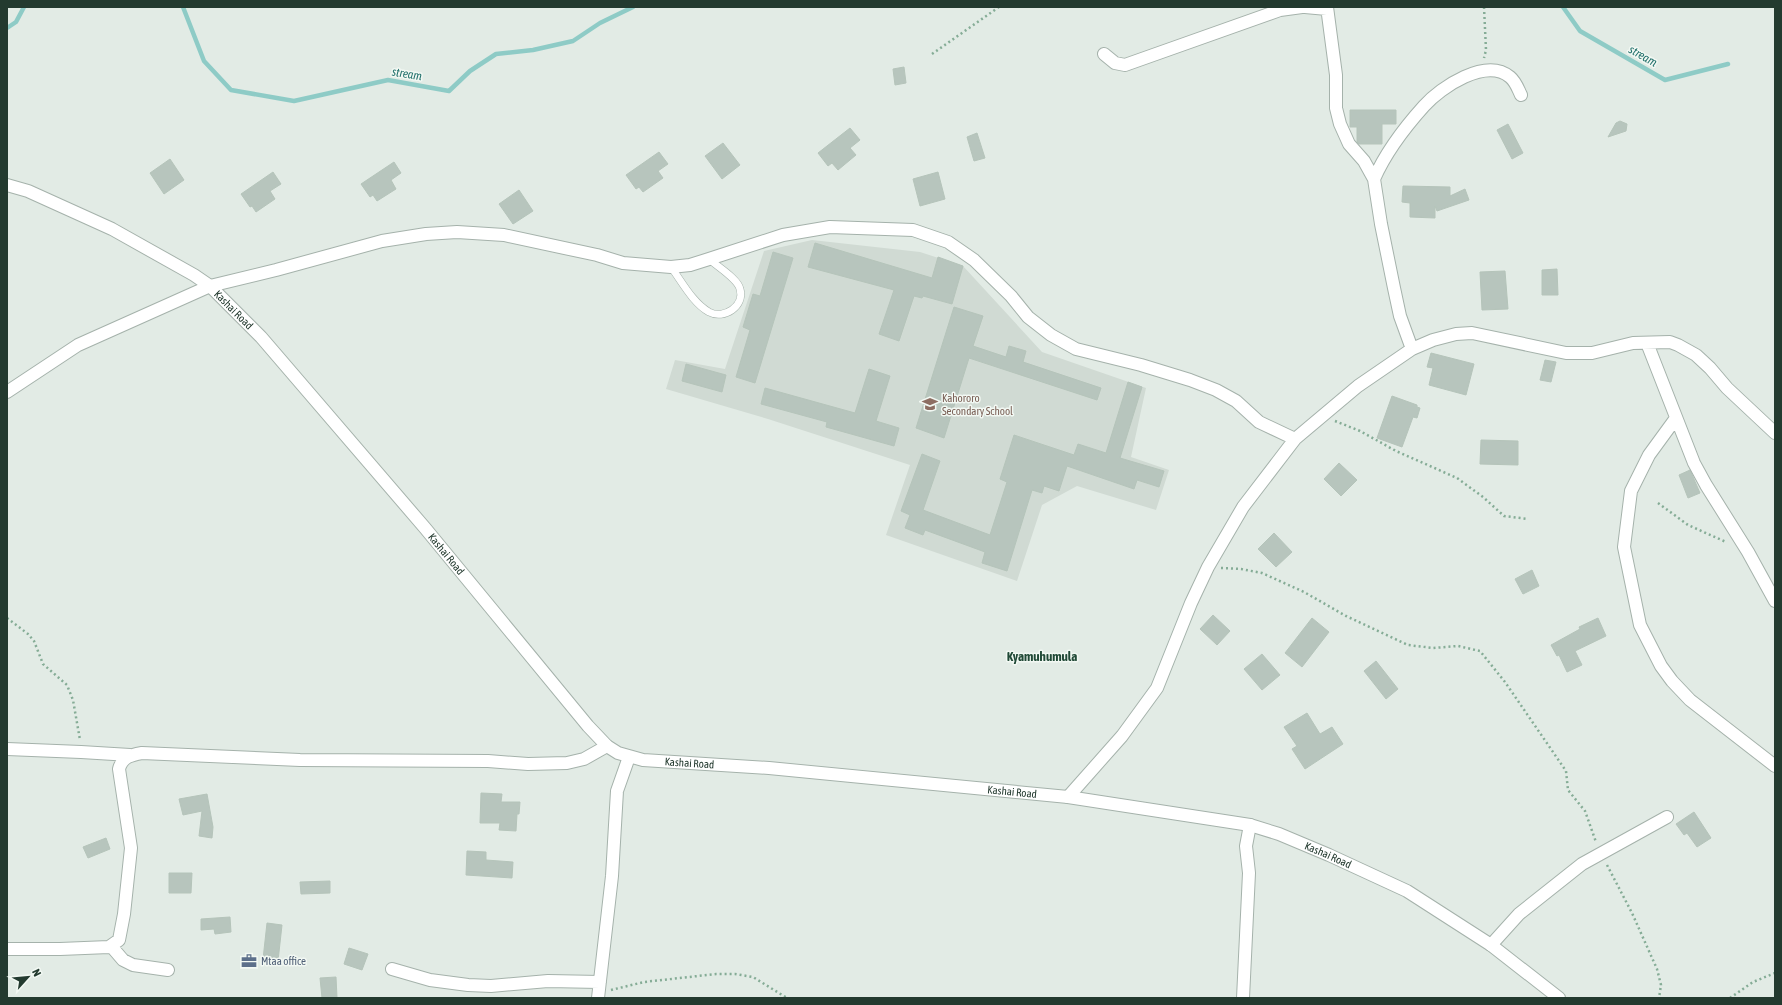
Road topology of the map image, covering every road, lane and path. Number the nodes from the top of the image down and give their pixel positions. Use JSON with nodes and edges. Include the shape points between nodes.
{"nodes":[{"id":1,"x":999,"y":7,"type":"edge"},
{"id":2,"x":1304,"y":7,"type":"edge"},
{"id":3,"x":1484,"y":7,"type":"edge"},
{"id":4,"x":1327,"y":8,"type":"edge"},
{"id":5,"x":932,"y":54,"type":"dead end"},
{"id":6,"x":1104,"y":54,"type":"dead end"},
{"id":7,"x":1481,"y":72,"type":"junction"},
{"id":8,"x":1521,"y":96,"type":"dead end"},
{"id":9,"x":1374,"y":179,"type":"junction"},
{"id":10,"x":7,"y":185,"type":"edge"},
{"id":11,"x":709,"y":259,"type":"junction"},
{"id":12,"x":671,"y":267,"type":"junction"},
{"id":13,"x":210,"y":286,"type":"junction"},
{"id":14,"x":1647,"y":343,"type":"junction"},
{"id":15,"x":1412,"y":349,"type":"junction"},
{"id":16,"x":7,"y":392,"type":"edge"},
{"id":17,"x":1321,"y":416,"type":"junction"},
{"id":18,"x":1676,"y":418,"type":"junction"},
{"id":19,"x":1775,"y":433,"type":"edge"},
{"id":20,"x":1295,"y":439,"type":"junction"},
{"id":21,"x":1658,"y":502,"type":"dead end"},
{"id":22,"x":1528,"y":519,"type":"dead end"},
{"id":23,"x":1728,"y":543,"type":"dead end"},
{"id":24,"x":1208,"y":567,"type":"junction"},
{"id":25,"x":1775,"y":601,"type":"edge"},
{"id":26,"x":7,"y":618,"type":"edge"},
{"id":27,"x":607,"y":746,"type":"junction"},
{"id":28,"x":7,"y":749,"type":"edge"},
{"id":29,"x":81,"y":752,"type":"junction"},
{"id":30,"x":130,"y":755,"type":"junction"},
{"id":31,"x":629,"y":757,"type":"junction"},
{"id":32,"x":1775,"y":766,"type":"edge"},
{"id":33,"x":1068,"y":797,"type":"junction"},
{"id":34,"x":1667,"y":817,"type":"dead end"},
{"id":35,"x":1250,"y":825,"type":"junction"},
{"id":36,"x":1600,"y":853,"type":"junction"},
{"id":37,"x":1491,"y":945,"type":"junction"},
{"id":38,"x":111,"y":946,"type":"junction"},
{"id":39,"x":7,"y":949,"type":"edge"},
{"id":40,"x":392,"y":969,"type":"dead end"},
{"id":41,"x":168,"y":970,"type":"dead end"},
{"id":42,"x":1775,"y":973,"type":"edge"},
{"id":43,"x":599,"y":991,"type":"edge"},
{"id":44,"x":787,"y":998,"type":"edge"},
{"id":45,"x":1243,"y":998,"type":"edge"},
{"id":46,"x":1559,"y":998,"type":"edge"},
{"id":47,"x":1660,"y":998,"type":"edge"},
{"id":48,"x":1730,"y":998,"type":"edge"}],
"edges":[{"from":1,"to":5,"type":"path"},
{"from":2,"to":4,"type":"street"},
{"from":2,"to":6,"type":"street","via":[[1280,10],[1125,65],[1115,63]]},
{"from":3,"to":7,"type":"path","via":[[1486,50]]},
{"from":4,"to":9,"type":"street","via":[[1336,75],[1336,108],[1340,124],[1349,144],[1364,161]]},
{"from":7,"to":8,"type":"street","via":[[1495,71],[1510,77],[1517,85]]},
{"from":7,"to":9,"type":"street","via":[[1445,88],[1424,105]]},
{"from":9,"to":15,"type":"street","via":[[1394,288]]},
{"from":10,"to":13,"type":"street","name":"Kashai Road","via":[[112,228]]},
{"from":11,"to":12,"type":"street"},
{"from":11,"to":12,"type":"lane","via":[[734,279],[740,288],[741,300],[736,307],[718,316],[698,303]]},
{"from":11,"to":20,"type":"street","via":[[784,235],[830,227],[913,230],[948,242],[974,260],[1011,296],[1028,317],[1051,335],[1076,349],[1141,365],[1216,390],[1236,401],[1259,422]]},
{"from":12,"to":13,"type":"street","via":[[623,263],[504,235],[457,232],[382,241]]},
{"from":13,"to":16,"type":"street","via":[[78,345]]},
{"from":13,"to":27,"type":"street","name":"Kashai Road","via":[[266,343]]},
{"from":14,"to":15,"type":"street","via":[[1633,343],[1592,354],[1566,353],[1472,333],[1433,340]]},
{"from":14,"to":18,"type":"street"},
{"from":14,"to":19,"type":"street","via":[[1670,342],[1690,351]]},
{"from":15,"to":17,"type":"street","via":[[1358,386]]},
{"from":17,"to":20,"type":"street"},
{"from":17,"to":22,"type":"path","via":[[1360,431],[1396,451],[1451,475],[1483,497],[1504,516]]},
{"from":18,"to":25,"type":"street","via":[[1694,463]]},
{"from":18,"to":32,"type":"street","via":[[1649,455],[1631,491],[1624,547],[1640,625],[1661,666],[1690,700]]},
{"from":20,"to":24,"type":"street","via":[[1243,507]]},
{"from":21,"to":23,"type":"path","via":[[1688,525]]},
{"from":24,"to":33,"type":"street","via":[[1191,602],[1157,688],[1122,736]]},
{"from":24,"to":36,"type":"path","via":[[1262,573],[1408,644],[1433,648],[1458,646],[1480,651],[1505,682],[1566,771],[1568,790],[1585,811]]},
{"from":26,"to":29,"type":"path","via":[[28,634],[34,641],[43,664],[66,685],[73,700]]},
{"from":27,"to":30,"type":"street","via":[[584,759],[528,764],[488,761],[300,760],[142,753]]},
{"from":27,"to":31,"type":"street","name":"Kashai Road"},
{"from":28,"to":29,"type":"street"},
{"from":29,"to":30,"type":"street"},
{"from":30,"to":38,"type":"street","via":[[119,769],[131,848],[120,940]]},
{"from":31,"to":33,"type":"street","name":"Kashai Road","via":[[776,768]]},
{"from":31,"to":43,"type":"street","via":[[617,791],[612,876]]},
{"from":33,"to":35,"type":"street","name":"Kashai Road"},
{"from":34,"to":36,"type":"street"},
{"from":35,"to":37,"type":"street","name":"Kashai Road","via":[[1329,855],[1407,891]]},
{"from":35,"to":45,"type":"street","via":[[1246,846],[1249,874]]},
{"from":36,"to":37,"type":"street","via":[[1582,864],[1519,914]]},
{"from":36,"to":47,"type":"path","via":[[1657,969],[1661,985]]},
{"from":37,"to":46,"type":"street","name":"Kashai Road"},
{"from":38,"to":39,"type":"street"},
{"from":38,"to":41,"type":"street","via":[[123,960],[133,965]]},
{"from":40,"to":43,"type":"street","via":[[430,980],[468,985],[491,986],[548,981]]},
{"from":42,"to":48,"type":"path","via":[[1753,982]]},
{"from":43,"to":44,"type":"path","via":[[644,982],[735,974],[753,977]]}]}
